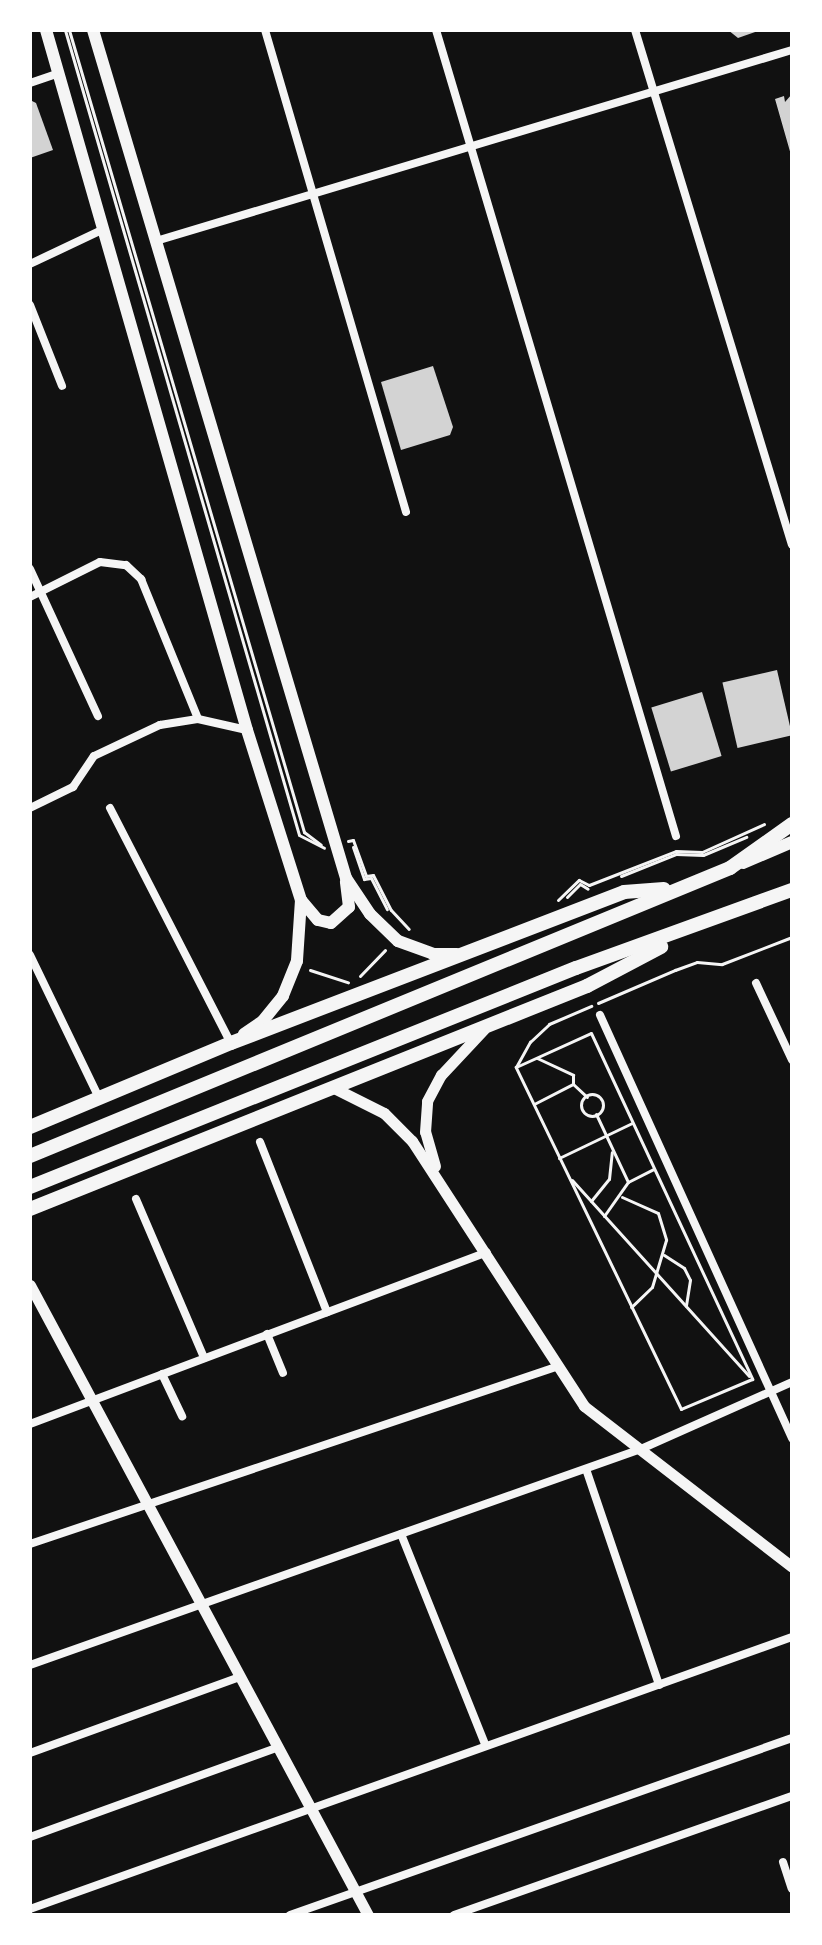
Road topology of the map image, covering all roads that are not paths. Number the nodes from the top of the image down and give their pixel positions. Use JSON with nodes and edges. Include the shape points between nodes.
{"nodes":[{"id":1,"x":46,"y":30,"type":"edge"},
{"id":2,"x":93,"y":30,"type":"edge"},
{"id":3,"x":265,"y":30,"type":"edge"},
{"id":4,"x":436,"y":30,"type":"edge"},
{"id":5,"x":635,"y":30,"type":"edge"},
{"id":6,"x":792,"y":50,"type":"edge"},
{"id":7,"x":59,"y":73,"type":"junction"},
{"id":8,"x":30,"y":83,"type":"edge"},
{"id":9,"x":654,"y":95,"type":"junction"},
{"id":10,"x":471,"y":149,"type":"junction"},
{"id":11,"x":315,"y":195,"type":"junction"},
{"id":12,"x":104,"y":229,"type":"junction"},
{"id":13,"x":156,"y":241,"type":"junction"},
{"id":14,"x":30,"y":264,"type":"edge"},
{"id":15,"x":30,"y":305,"type":"edge"},
{"id":16,"x":62,"y":386,"type":"dead end"},
{"id":17,"x":406,"y":512,"type":"dead end"},
{"id":18,"x":792,"y":545,"type":"edge"},
{"id":19,"x":30,"y":569,"type":"edge"},
{"id":20,"x":41,"y":591,"type":"junction"},
{"id":21,"x":30,"y":597,"type":"edge"},
{"id":22,"x":98,"y":716,"type":"dead end"},
{"id":23,"x":198,"y":719,"type":"junction"},
{"id":24,"x":247,"y":730,"type":"junction"},
{"id":25,"x":30,"y":808,"type":"edge"},
{"id":26,"x":110,"y":808,"type":"dead end"},
{"id":27,"x":792,"y":824,"type":"edge"},
{"id":28,"x":676,"y":836,"type":"dead end"},
{"id":29,"x":792,"y":842,"type":"edge"},
{"id":30,"x":730,"y":868,"type":"junction"},
{"id":31,"x":346,"y":878,"type":"junction"},
{"id":32,"x":676,"y":888,"type":"junction"},
{"id":33,"x":792,"y":890,"type":"edge"},
{"id":34,"x":301,"y":900,"type":"junction"},
{"id":35,"x":696,"y":928,"type":"junction"},
{"id":36,"x":30,"y":955,"type":"edge"},
{"id":37,"x":463,"y":955,"type":"junction"},
{"id":38,"x":756,"y":983,"type":"dead end"},
{"id":39,"x":600,"y":1015,"type":"dead end"},
{"id":40,"x":486,"y":1026,"type":"junction"},
{"id":41,"x":231,"y":1043,"type":"junction"},
{"id":42,"x":792,"y":1060,"type":"edge"},
{"id":43,"x":331,"y":1087,"type":"junction"},
{"id":44,"x":99,"y":1098,"type":"junction"},
{"id":45,"x":30,"y":1127,"type":"edge"},
{"id":46,"x":260,"y":1142,"type":"dead end"},
{"id":47,"x":30,"y":1156,"type":"edge"},
{"id":48,"x":437,"y":1174,"type":"junction"},
{"id":49,"x":30,"y":1187,"type":"edge"},
{"id":50,"x":136,"y":1199,"type":"dead end"},
{"id":51,"x":30,"y":1209,"type":"edge"},
{"id":52,"x":488,"y":1252,"type":"junction"},
{"id":53,"x":30,"y":1285,"type":"edge"},
{"id":54,"x":327,"y":1312,"type":"junction"},
{"id":55,"x":267,"y":1334,"type":"junction"},
{"id":56,"x":204,"y":1358,"type":"junction"},
{"id":57,"x":559,"y":1366,"type":"junction"},
{"id":58,"x":283,"y":1373,"type":"dead end"},
{"id":59,"x":162,"y":1374,"type":"junction"},
{"id":60,"x":792,"y":1382,"type":"edge"},
{"id":61,"x":770,"y":1392,"type":"junction"},
{"id":62,"x":93,"y":1401,"type":"junction"},
{"id":63,"x":182,"y":1416,"type":"dead end"},
{"id":64,"x":30,"y":1424,"type":"edge"},
{"id":65,"x":792,"y":1438,"type":"edge"},
{"id":66,"x":641,"y":1449,"type":"junction"},
{"id":67,"x":586,"y":1469,"type":"junction"},
{"id":68,"x":148,"y":1504,"type":"junction"},
{"id":69,"x":401,"y":1534,"type":"junction"},
{"id":70,"x":30,"y":1544,"type":"edge"},
{"id":71,"x":792,"y":1567,"type":"edge"},
{"id":72,"x":201,"y":1604,"type":"junction"},
{"id":73,"x":792,"y":1637,"type":"edge"},
{"id":74,"x":30,"y":1665,"type":"edge"},
{"id":75,"x":240,"y":1677,"type":"junction"},
{"id":76,"x":659,"y":1685,"type":"junction"},
{"id":77,"x":792,"y":1738,"type":"edge"},
{"id":78,"x":486,"y":1746,"type":"junction"},
{"id":79,"x":278,"y":1747,"type":"junction"},
{"id":80,"x":30,"y":1753,"type":"edge"},
{"id":81,"x":792,"y":1796,"type":"edge"},
{"id":82,"x":311,"y":1809,"type":"junction"},
{"id":83,"x":30,"y":1837,"type":"edge"},
{"id":84,"x":783,"y":1862,"type":"dead end"},
{"id":85,"x":792,"y":1889,"type":"edge"},
{"id":86,"x":356,"y":1892,"type":"junction"},
{"id":87,"x":31,"y":1912,"type":"edge"},
{"id":88,"x":290,"y":1915,"type":"edge"},
{"id":89,"x":368,"y":1915,"type":"edge"},
{"id":90,"x":454,"y":1915,"type":"edge"}],
"edges":[{"from":1,"to":7,"type":"main road"},
{"from":2,"to":13,"type":"main road"},
{"from":3,"to":11,"type":"street"},
{"from":4,"to":10,"type":"street"},
{"from":5,"to":9,"type":"street"},
{"from":6,"to":9,"type":"street"},
{"from":7,"to":8,"type":"street"},
{"from":7,"to":12,"type":"main road"},
{"from":9,"to":10,"type":"street"},
{"from":9,"to":18,"type":"street"},
{"from":10,"to":11,"type":"street"},
{"from":10,"to":28,"type":"street"},
{"from":11,"to":13,"type":"street"},
{"from":11,"to":17,"type":"street"},
{"from":12,"to":14,"type":"street"},
{"from":12,"to":24,"type":"main road"},
{"from":13,"to":31,"type":"main road"},
{"from":15,"to":16,"type":"street"},
{"from":19,"to":20,"type":"street"},
{"from":20,"to":21,"type":"street"},
{"from":20,"to":22,"type":"street"},
{"from":20,"to":23,"type":"street","via":[[109,560],[137,573]]},
{"from":23,"to":24,"type":"street"},
{"from":23,"to":25,"type":"street","via":[[160,725],[94,756],[73,787]]},
{"from":24,"to":34,"type":"main road"},
{"from":26,"to":41,"type":"street"},
{"from":27,"to":30,"type":"main road"},
{"from":29,"to":30,"type":"main road"},
{"from":30,"to":32,"type":"main road"},
{"from":31,"to":34,"type":"main road","via":[[349,907],[331,923],[318,920]]},
{"from":31,"to":37,"type":"main road","via":[[370,914],[398,941],[433,954]]},
{"from":32,"to":37,"type":"main road","via":[[624,892]]},
{"from":32,"to":47,"type":"main road"},
{"from":33,"to":35,"type":"main road"},
{"from":34,"to":41,"type":"main road","via":[[297,961],[283,996],[263,1021]]},
{"from":35,"to":40,"type":"main road","via":[[587,986]]},
{"from":35,"to":49,"type":"main road","via":[[576,968]]},
{"from":36,"to":44,"type":"street"},
{"from":37,"to":41,"type":"main road"},
{"from":38,"to":42,"type":"street"},
{"from":39,"to":61,"type":"street"},
{"from":40,"to":43,"type":"main road"},
{"from":40,"to":48,"type":"street","via":[[441,1075],[427,1101],[425,1132]]},
{"from":41,"to":44,"type":"main road"},
{"from":43,"to":48,"type":"street","via":[[384,1113]]},
{"from":43,"to":51,"type":"main road"},
{"from":44,"to":45,"type":"main road"},
{"from":46,"to":54,"type":"street"},
{"from":48,"to":52,"type":"street"},
{"from":50,"to":56,"type":"street"},
{"from":52,"to":54,"type":"street"},
{"from":52,"to":57,"type":"street"},
{"from":53,"to":62,"type":"street"},
{"from":54,"to":55,"type":"street"},
{"from":55,"to":56,"type":"street"},
{"from":55,"to":58,"type":"street"},
{"from":56,"to":59,"type":"street"},
{"from":57,"to":66,"type":"street","via":[[584,1406]]},
{"from":57,"to":68,"type":"street"},
{"from":59,"to":62,"type":"street"},
{"from":59,"to":63,"type":"street"},
{"from":60,"to":61,"type":"street"},
{"from":61,"to":65,"type":"street"},
{"from":61,"to":66,"type":"street"},
{"from":62,"to":64,"type":"street"},
{"from":62,"to":68,"type":"street"},
{"from":66,"to":67,"type":"street"},
{"from":66,"to":71,"type":"street"},
{"from":67,"to":69,"type":"street"},
{"from":67,"to":76,"type":"street"},
{"from":68,"to":70,"type":"street"},
{"from":68,"to":72,"type":"street"},
{"from":69,"to":72,"type":"street"},
{"from":69,"to":78,"type":"street"},
{"from":72,"to":74,"type":"street"},
{"from":72,"to":75,"type":"street"},
{"from":73,"to":76,"type":"street"},
{"from":75,"to":79,"type":"street"},
{"from":75,"to":80,"type":"street"},
{"from":76,"to":78,"type":"street"},
{"from":77,"to":86,"type":"street"},
{"from":78,"to":82,"type":"street"},
{"from":79,"to":82,"type":"street"},
{"from":79,"to":83,"type":"street"},
{"from":81,"to":90,"type":"street"},
{"from":82,"to":86,"type":"street"},
{"from":82,"to":87,"type":"street"},
{"from":84,"to":85,"type":"street"},
{"from":86,"to":88,"type":"street"},
{"from":86,"to":89,"type":"street"}]}
